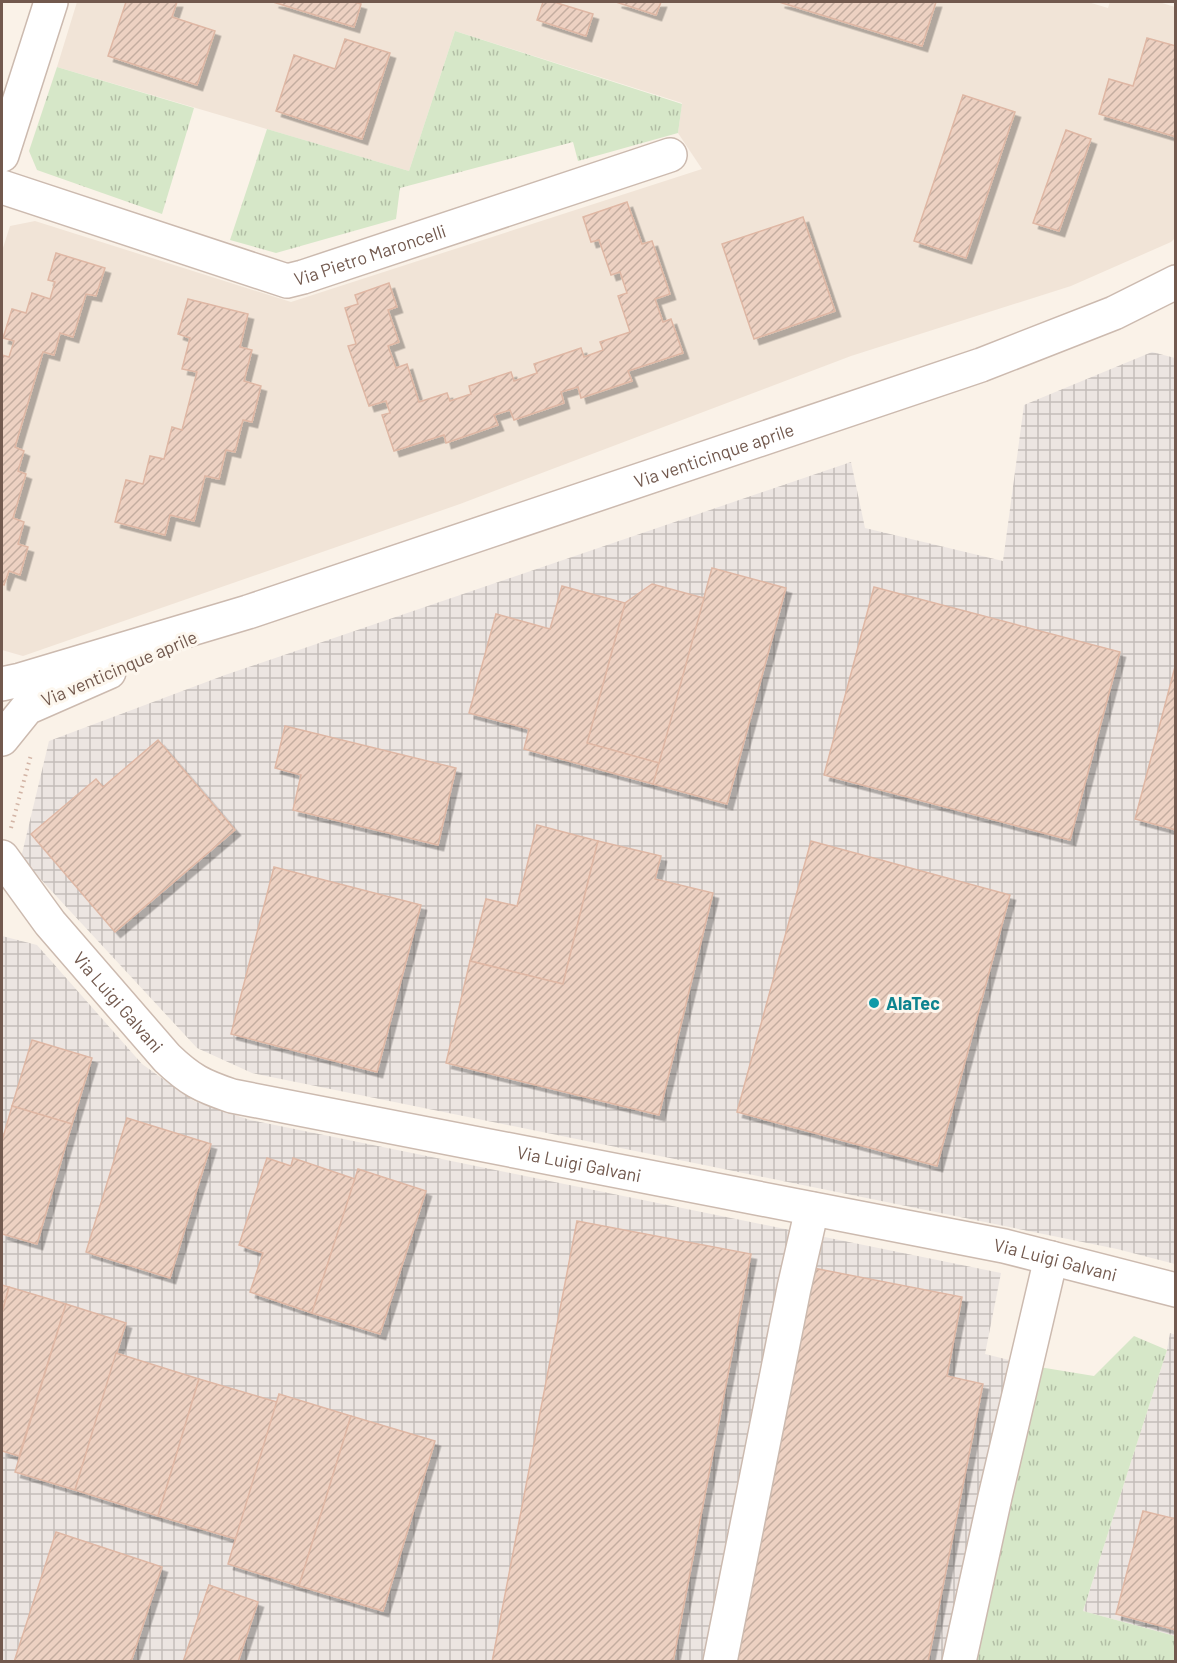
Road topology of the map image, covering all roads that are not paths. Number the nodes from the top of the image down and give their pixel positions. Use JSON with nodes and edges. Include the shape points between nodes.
{"nodes":[{"id":1,"x":51,"y":2,"type":"edge"},
{"id":2,"x":2,"y":155,"type":"edge"},
{"id":3,"x":670,"y":155,"type":"dead end"},
{"id":4,"x":2,"y":187,"type":"edge"},
{"id":5,"x":1176,"y":282,"type":"edge"},
{"id":6,"x":248,"y":612,"type":"junction"},
{"id":7,"x":2,"y":684,"type":"edge"},
{"id":8,"x":2,"y":739,"type":"edge"},
{"id":9,"x":2,"y":857,"type":"edge"},
{"id":10,"x":2,"y":886,"type":"edge"},
{"id":11,"x":50,"y":923,"type":"junction"},
{"id":12,"x":812,"y":1209,"type":"junction"},
{"id":13,"x":1051,"y":1258,"type":"junction"},
{"id":14,"x":1176,"y":1290,"type":"edge"},
{"id":15,"x":720,"y":1662,"type":"edge"},
{"id":16,"x":960,"y":1662,"type":"edge"}],
"edges":[{"from":1,"to":2,"type":"street"},
{"from":3,"to":4,"type":"street","name":"Via Pietro Maroncelli","via":[[286,281]]},
{"from":5,"to":6,"type":"street","name":"Via venticinque aprile","via":[[1104,318],[1002,357]]},
{"from":6,"to":7,"type":"street","name":"Via venticinque aprile"},
{"from":6,"to":8,"type":"street","name":"Via venticinque aprile","via":[[27,708]]},
{"from":9,"to":11,"type":"street","name":"Via Luigi Galvani"},
{"from":10,"to":11,"type":"street","name":"Via Luigi Galvani"},
{"from":11,"to":12,"type":"street","name":"Via Luigi Galvani","via":[[167,1058],[200,1085],[232,1096]]},
{"from":12,"to":13,"type":"street","name":"Via Luigi Galvani"},
{"from":12,"to":15,"type":"street"},
{"from":13,"to":14,"type":"street","name":"Via Luigi Galvani"},
{"from":13,"to":16,"type":"street"}]}
